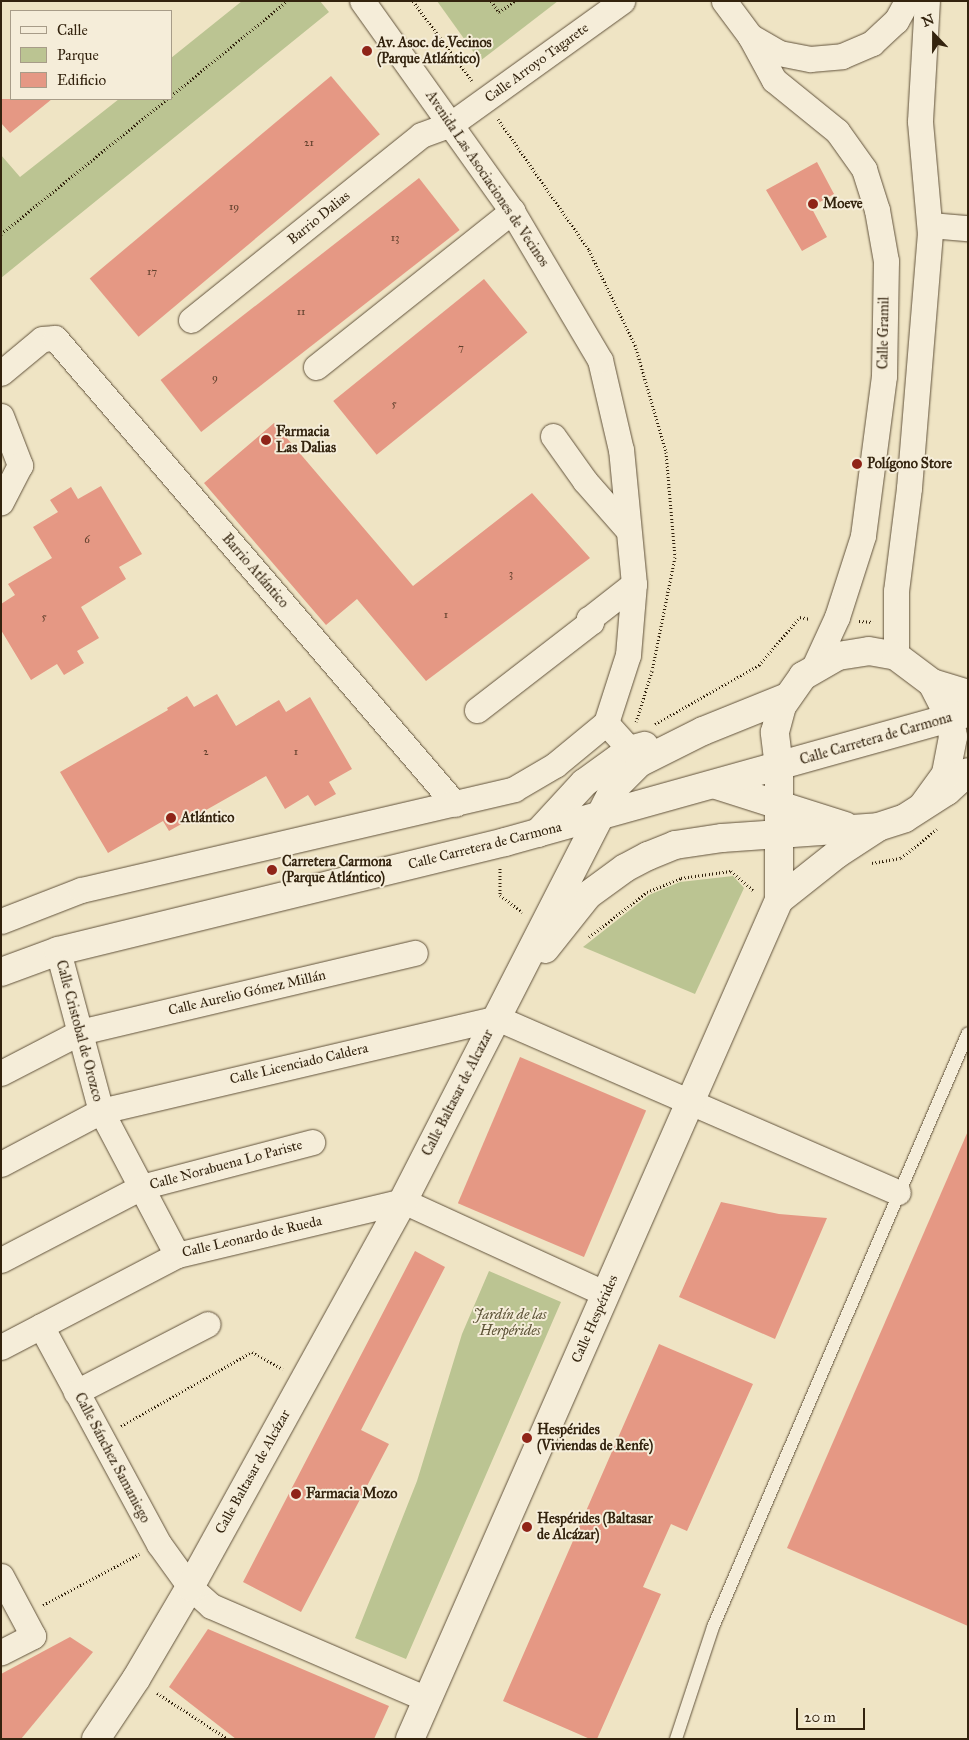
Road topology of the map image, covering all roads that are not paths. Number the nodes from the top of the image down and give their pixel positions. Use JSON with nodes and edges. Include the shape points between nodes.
{"nodes":[{"id":1,"x":362,"y":1,"type":"edge"},
{"id":2,"x":622,"y":1,"type":"edge"},
{"id":3,"x":724,"y":1,"type":"edge"},
{"id":4,"x":907,"y":1,"type":"edge"},
{"id":5,"x":927,"y":1,"type":"edge"},
{"id":6,"x":750,"y":36,"type":"junction"},
{"id":7,"x":451,"y":124,"type":"junction"},
{"id":8,"x":512,"y":211,"type":"junction"},
{"id":9,"x":930,"y":226,"type":"junction"},
{"id":10,"x":968,"y":228,"type":"edge"},
{"id":11,"x":191,"y":320,"type":"dead end"},
{"id":12,"x":316,"y":367,"type":"dead end"},
{"id":13,"x":1,"y":373,"type":"edge"},
{"id":14,"x":1,"y":416,"type":"edge"},
{"id":15,"x":554,"y":436,"type":"dead end"},
{"id":16,"x":1,"y":502,"type":"edge"},
{"id":17,"x":628,"y":530,"type":"junction"},
{"id":18,"x":634,"y":584,"type":"junction"},
{"id":19,"x":896,"y":656,"type":"junction"},
{"id":20,"x":814,"y":667,"type":"junction"},
{"id":21,"x":932,"y":683,"type":"junction"},
{"id":22,"x":968,"y":694,"type":"edge"},
{"id":23,"x":787,"y":697,"type":"junction"},
{"id":24,"x":477,"y":710,"type":"dead end"},
{"id":25,"x":959,"y":715,"type":"edge"},
{"id":26,"x":606,"y":723,"type":"junction"},
{"id":27,"x":703,"y":731,"type":"junction"},
{"id":28,"x":630,"y":750,"type":"junction"},
{"id":29,"x":779,"y":766,"type":"junction"},
{"id":30,"x":968,"y":772,"type":"edge"},
{"id":31,"x":716,"y":785,"type":"junction"},
{"id":32,"x":455,"y":804,"type":"junction"},
{"id":33,"x":779,"y":804,"type":"junction"},
{"id":34,"x":922,"y":806,"type":"junction"},
{"id":35,"x":816,"y":814,"type":"junction"},
{"id":36,"x":599,"y":817,"type":"junction"},
{"id":37,"x":878,"y":827,"type":"junction"},
{"id":38,"x":538,"y":834,"type":"junction"},
{"id":39,"x":779,"y":834,"type":"junction"},
{"id":40,"x":722,"y":838,"type":"junction"},
{"id":41,"x":779,"y":900,"type":"junction"},
{"id":42,"x":1,"y":921,"type":"edge"},
{"id":43,"x":58,"y":951,"type":"junction"},
{"id":44,"x":414,"y":953,"type":"dead end"},
{"id":45,"x":1,"y":972,"type":"edge"},
{"id":46,"x":515,"y":986,"type":"junction"},
{"id":47,"x":498,"y":1018,"type":"junction"},
{"id":48,"x":80,"y":1032,"type":"junction"},
{"id":49,"x":968,"y":1033,"type":"edge"},
{"id":50,"x":1,"y":1073,"type":"edge"},
{"id":51,"x":690,"y":1103,"type":"junction"},
{"id":52,"x":101,"y":1111,"type":"junction"},
{"id":53,"x":312,"y":1142,"type":"dead end"},
{"id":54,"x":1,"y":1164,"type":"edge"},
{"id":55,"x":141,"y":1187,"type":"junction"},
{"id":56,"x":898,"y":1192,"type":"junction"},
{"id":57,"x":402,"y":1201,"type":"junction"},
{"id":58,"x":177,"y":1255,"type":"junction"},
{"id":59,"x":1,"y":1260,"type":"edge"},
{"id":60,"x":606,"y":1294,"type":"junction"},
{"id":61,"x":208,"y":1324,"type":"dead end"},
{"id":62,"x":41,"y":1326,"type":"junction"},
{"id":63,"x":1,"y":1347,"type":"edge"},
{"id":64,"x":76,"y":1392,"type":"junction"},
{"id":65,"x":1,"y":1576,"type":"edge"},
{"id":66,"x":190,"y":1587,"type":"junction"},
{"id":67,"x":1,"y":1652,"type":"edge"},
{"id":68,"x":427,"y":1700,"type":"junction"},
{"id":69,"x":96,"y":1739,"type":"edge"},
{"id":70,"x":410,"y":1739,"type":"edge"},
{"id":71,"x":676,"y":1739,"type":"edge"}],
"edges":[{"from":1,"to":7,"type":"street","name":"Avenida Las Asociaciones de Vecinos"},
{"from":2,"to":7,"type":"street","name":"Calle Arroyo Tagarete"},
{"from":3,"to":6,"type":"street","name":"Calle Gramil"},
{"from":4,"to":6,"type":"street","via":[[896,21],[872,43],[842,56],[802,58],[779,52]]},
{"from":5,"to":9,"type":"street","via":[[920,121]]},
{"from":6,"to":20,"type":"street","name":"Calle Gramil","via":[[774,80],[837,131],[864,169],[878,210],[886,261],[884,376],[863,536],[837,618]]},
{"from":7,"to":8,"type":"street","name":"Avenida Las Asociaciones de Vecinos"},
{"from":7,"to":11,"type":"street","name":"Barrio Dalias","via":[[421,136]]},
{"from":8,"to":12,"type":"street"},
{"from":8,"to":17,"type":"street","name":"Avenida Las Asociaciones de Vecinos","via":[[600,360],[621,450]]},
{"from":9,"to":10,"type":"street"},
{"from":9,"to":19,"type":"street","via":[[909,488],[896,591]]},
{"from":13,"to":32,"type":"street","name":"Barrio Atlántico","via":[[42,339],[55,338]]},
{"from":14,"to":16,"type":"street","via":[[20,465]]},
{"from":15,"to":17,"type":"street","via":[[585,481]]},
{"from":17,"to":18,"type":"street","name":"Avenida Las Asociaciones de Vecinos"},
{"from":18,"to":24,"type":"street","via":[[589,619],[591,622]]},
{"from":18,"to":26,"type":"street","name":"Avenida Las Asociaciones de Vecinos","via":[[628,655]]},
{"from":19,"to":20,"type":"main road","via":[[854,652]]},
{"from":19,"to":21,"type":"main road"},
{"from":20,"to":23,"type":"main road","via":[[794,684]]},
{"from":21,"to":22,"type":"main road"},
{"from":21,"to":25,"type":"main road"},
{"from":23,"to":27,"type":"main road"},
{"from":23,"to":29,"type":"main road","via":[[776,732]]},
{"from":25,"to":29,"type":"main road","name":"Calle Carretera de Carmona"},
{"from":25,"to":34,"type":"main road","via":[[946,774]]},
{"from":26,"to":28,"type":"street"},
{"from":26,"to":32,"type":"street","via":[[556,765],[514,790]]},
{"from":27,"to":28,"type":"main road"},
{"from":27,"to":36,"type":"main road","via":[[639,763],[625,775]]},
{"from":28,"to":38,"type":"main road","via":[[584,783]]},
{"from":29,"to":31,"type":"main road","name":"Calle Carretera de Carmona"},
{"from":29,"to":33,"type":"main road"},
{"from":29,"to":35,"type":"main road","via":[[793,794]]},
{"from":30,"to":34,"type":"main road"},
{"from":31,"to":33,"type":"main road"},
{"from":31,"to":36,"type":"main road","name":"Calle Carretera de Carmona"},
{"from":32,"to":42,"type":"street","via":[[80,890]]},
{"from":33,"to":35,"type":"main road"},
{"from":33,"to":39,"type":"main road"},
{"from":34,"to":37,"type":"main road","via":[[905,818]]},
{"from":35,"to":37,"type":"main road","via":[[846,826]]},
{"from":36,"to":38,"type":"main road","name":"Calle Carretera de Carmona"},
{"from":36,"to":46,"type":"main road"},
{"from":37,"to":39,"type":"main road"},
{"from":37,"to":41,"type":"main road","via":[[837,854]]},
{"from":38,"to":43,"type":"main road","name":"Calle Carretera de Carmona"},
{"from":39,"to":40,"type":"main road"},
{"from":39,"to":41,"type":"main road"},
{"from":40,"to":41,"type":"main road","via":[[762,852],[770,862]]},
{"from":40,"to":46,"type":"main road","via":[[675,845],[625,868],[588,895]]},
{"from":41,"to":51,"type":"main road","name":"Calle Hespérides"},
{"from":43,"to":45,"type":"main road","name":"Calle Carretera de Carmona"},
{"from":43,"to":48,"type":"street","name":"Calle Cristobal de Orozco"},
{"from":44,"to":48,"type":"street","name":"Calle Aurelio Gómez Millán"},
{"from":46,"to":47,"type":"main road","name":"Calle Baltasar de Alcazar"},
{"from":47,"to":51,"type":"street"},
{"from":47,"to":52,"type":"street","name":"Calle Licenciado Caldera"},
{"from":47,"to":57,"type":"main road","name":"Calle Baltasar de Alcazar"},
{"from":48,"to":50,"type":"street","name":"Calle Aurelio Gómez Millán"},
{"from":48,"to":52,"type":"street","name":"Calle Cristobal de Orozco"},
{"from":49,"to":56,"type":"lane"},
{"from":51,"to":56,"type":"street"},
{"from":51,"to":60,"type":"main road","name":"Calle Hespérides"},
{"from":52,"to":54,"type":"street","name":"Calle Licenciado Caldera"},
{"from":52,"to":55,"type":"street","name":"Calle Cristobal de Orozco"},
{"from":53,"to":55,"type":"street","name":"Calle Norabuena Lo Pariste"},
{"from":55,"to":58,"type":"street","name":"Calle Cristobal de Orozco"},
{"from":55,"to":59,"type":"street","name":"Calle Norabuena Lo Pariste"},
{"from":56,"to":71,"type":"lane","via":[[713,1627]]},
{"from":57,"to":58,"type":"street","name":"Calle Leonardo de Rueda"},
{"from":57,"to":60,"type":"street"},
{"from":57,"to":66,"type":"main road","name":"Calle Baltasar de Alcázar"},
{"from":58,"to":62,"type":"street","name":"Calle Leonardo de Rueda"},
{"from":60,"to":68,"type":"main road","name":"Calle Hespérides"},
{"from":61,"to":64,"type":"street"},
{"from":62,"to":63,"type":"street","name":"Calle Leonardo de Rueda"},
{"from":62,"to":64,"type":"street","name":"Calle Sánchez Samaniego"},
{"from":64,"to":66,"type":"street","name":"Calle Sánchez Samaniego","via":[[158,1544]]},
{"from":65,"to":67,"type":"street","via":[[33,1636]]},
{"from":66,"to":68,"type":"street","name":"Calle Sánchez Samaniego","via":[[211,1606]]},
{"from":66,"to":69,"type":"main road","name":"Calle Baltasar de Alcázar"},
{"from":68,"to":70,"type":"main road","name":"Calle Hespérides"}]}
